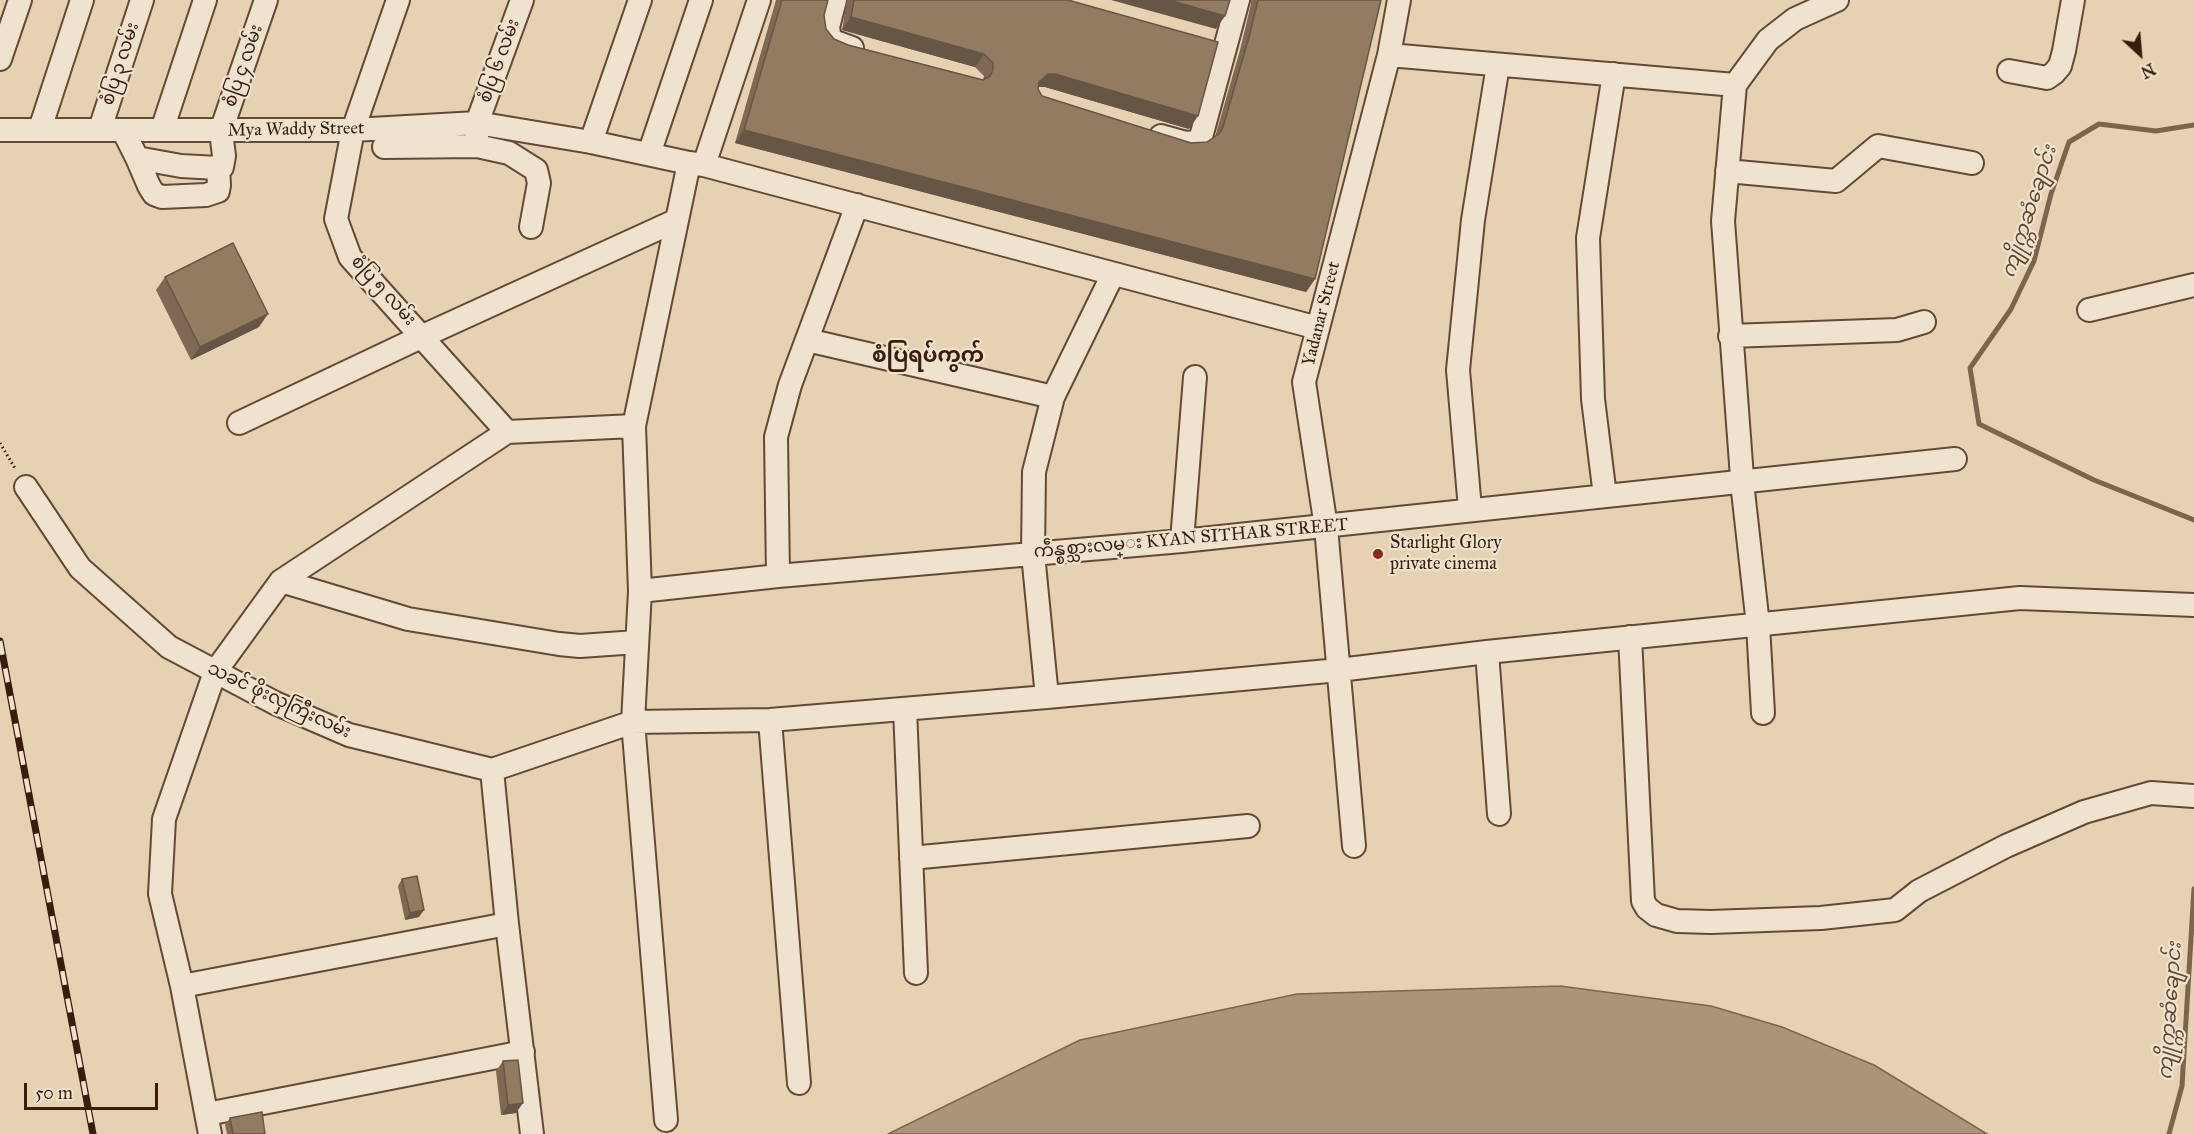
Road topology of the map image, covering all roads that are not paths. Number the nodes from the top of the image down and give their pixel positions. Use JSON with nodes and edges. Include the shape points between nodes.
{"nodes":[{"id":1,"x":20,"y":0,"type":"edge"},
{"id":2,"x":82,"y":0,"type":"edge"},
{"id":3,"x":142,"y":0,"type":"edge"},
{"id":4,"x":205,"y":0,"type":"edge"},
{"id":5,"x":266,"y":0,"type":"edge"},
{"id":6,"x":398,"y":0,"type":"edge"},
{"id":7,"x":522,"y":0,"type":"edge"},
{"id":8,"x":640,"y":0,"type":"edge"},
{"id":9,"x":701,"y":0,"type":"edge"},
{"id":10,"x":759,"y":0,"type":"edge"},
{"id":11,"x":835,"y":0,"type":"edge"},
{"id":12,"x":1238,"y":0,"type":"edge"},
{"id":13,"x":1399,"y":0,"type":"edge"},
{"id":14,"x":1837,"y":0,"type":"edge"},
{"id":15,"x":2073,"y":0,"type":"edge"},
{"id":16,"x":1205,"y":40,"type":"edge"},
{"id":17,"x":1227,"y":46,"type":"junction"},
{"id":18,"x":874,"y":54,"type":"edge"},
{"id":19,"x":1389,"y":55,"type":"junction"},
{"id":20,"x":0,"y":59,"type":"edge"},
{"id":21,"x":1498,"y":65,"type":"junction"},
{"id":22,"x":2009,"y":71,"type":"dead end"},
{"id":23,"x":1614,"y":74,"type":"junction"},
{"id":24,"x":1735,"y":85,"type":"junction"},
{"id":25,"x":477,"y":123,"type":"junction"},
{"id":26,"x":40,"y":129,"type":"junction"},
{"id":27,"x":100,"y":129,"type":"junction"},
{"id":28,"x":0,"y":130,"type":"edge"},
{"id":29,"x":123,"y":130,"type":"junction"},
{"id":30,"x":162,"y":130,"type":"junction"},
{"id":31,"x":353,"y":130,"type":"junction"},
{"id":32,"x":1142,"y":130,"type":"edge"},
{"id":33,"x":221,"y":131,"type":"junction"},
{"id":34,"x":591,"y":142,"type":"junction"},
{"id":35,"x":477,"y":146,"type":"junction"},
{"id":36,"x":384,"y":147,"type":"dead end"},
{"id":37,"x":649,"y":154,"type":"junction"},
{"id":38,"x":137,"y":158,"type":"junction"},
{"id":39,"x":1972,"y":163,"type":"dead end"},
{"id":40,"x":697,"y":164,"type":"junction"},
{"id":41,"x":218,"y":168,"type":"junction"},
{"id":42,"x":1727,"y":171,"type":"junction"},
{"id":43,"x":857,"y":206,"type":"junction"},
{"id":44,"x":675,"y":221,"type":"junction"},
{"id":45,"x":531,"y":227,"type":"dead end"},
{"id":46,"x":1113,"y":274,"type":"junction"},
{"id":47,"x":2194,"y":285,"type":"edge"},
{"id":48,"x":2089,"y":310,"type":"dead end"},
{"id":49,"x":1924,"y":322,"type":"dead end"},
{"id":50,"x":1318,"y":328,"type":"junction"},
{"id":51,"x":423,"y":336,"type":"junction"},
{"id":52,"x":1730,"y":336,"type":"junction"},
{"id":53,"x":807,"y":340,"type":"junction"},
{"id":54,"x":1195,"y":377,"type":"dead end"},
{"id":55,"x":1053,"y":398,"type":"junction"},
{"id":56,"x":238,"y":423,"type":"dead end"},
{"id":57,"x":634,"y":426,"type":"junction"},
{"id":58,"x":507,"y":432,"type":"junction"},
{"id":59,"x":1955,"y":459,"type":"dead end"},
{"id":60,"x":1742,"y":481,"type":"junction"},
{"id":61,"x":26,"y":487,"type":"road end"},
{"id":62,"x":1605,"y":496,"type":"junction"},
{"id":63,"x":1470,"y":509,"type":"junction"},
{"id":64,"x":1326,"y":527,"type":"junction"},
{"id":65,"x":1182,"y":541,"type":"junction"},
{"id":66,"x":1033,"y":554,"type":"junction"},
{"id":67,"x":778,"y":576,"type":"junction"},
{"id":68,"x":281,"y":580,"type":"junction"},
{"id":69,"x":640,"y":591,"type":"junction"},
{"id":70,"x":2194,"y":605,"type":"edge"},
{"id":71,"x":1758,"y":625,"type":"junction"},
{"id":72,"x":1630,"y":638,"type":"junction"},
{"id":73,"x":638,"y":642,"type":"junction"},
{"id":74,"x":1487,"y":652,"type":"junction"},
{"id":75,"x":1339,"y":670,"type":"junction"},
{"id":76,"x":215,"y":672,"type":"junction"},
{"id":77,"x":1047,"y":697,"type":"junction"},
{"id":78,"x":905,"y":709,"type":"junction"},
{"id":79,"x":1763,"y":713,"type":"dead end"},
{"id":80,"x":770,"y":720,"type":"junction"},
{"id":81,"x":633,"y":722,"type":"junction"},
{"id":82,"x":492,"y":770,"type":"junction"},
{"id":83,"x":2193,"y":796,"type":"edge"},
{"id":84,"x":1500,"y":814,"type":"dead end"},
{"id":85,"x":1248,"y":826,"type":"dead end"},
{"id":86,"x":1354,"y":846,"type":"dead end"},
{"id":87,"x":911,"y":858,"type":"junction"},
{"id":88,"x":507,"y":924,"type":"junction"},
{"id":89,"x":916,"y":973,"type":"dead end"},
{"id":90,"x":182,"y":986,"type":"junction"},
{"id":91,"x":523,"y":1052,"type":"junction"},
{"id":92,"x":799,"y":1083,"type":"dead end"},
{"id":93,"x":666,"y":1120,"type":"dead end"},
{"id":94,"x":209,"y":1124,"type":"edge"},
{"id":95,"x":532,"y":1134,"type":"edge"}],
"edges":[{"from":1,"to":20,"type":"street"},
{"from":2,"to":26,"type":"street"},
{"from":3,"to":27,"type":"street","name":"စံပြ ၃ လမ်း"},
{"from":4,"to":30,"type":"street"},
{"from":5,"to":33,"type":"street","name":"စံပြ ၄ လမ်း"},
{"from":6,"to":31,"type":"street","name":"စံပြ ၅ လမ်း"},
{"from":7,"to":25,"type":"street","name":"စံပြ ၆ လမ်း"},
{"from":8,"to":34,"type":"street"},
{"from":9,"to":37,"type":"street"},
{"from":10,"to":40,"type":"street"},
{"from":11,"to":18,"type":"street","via":[[828,27],[830,40]]},
{"from":12,"to":17,"type":"street"},
{"from":13,"to":19,"type":"street","name":"Yadanar Street"},
{"from":14,"to":24,"type":"street","via":[[1795,19],[1768,40]]},
{"from":15,"to":22,"type":"street","via":[[2064,51],[2054,73],[2046,78]]},
{"from":16,"to":17,"type":"street"},
{"from":17,"to":32,"type":"street","via":[[1196,142],[1186,143]]},
{"from":19,"to":21,"type":"street"},
{"from":19,"to":50,"type":"street","name":"Yadanar Street"},
{"from":21,"to":23,"type":"street"},
{"from":21,"to":63,"type":"street","via":[[1473,220],[1458,370]]},
{"from":23,"to":24,"type":"street"},
{"from":23,"to":62,"type":"street","via":[[1588,238],[1593,399]]},
{"from":24,"to":42,"type":"street"},
{"from":25,"to":31,"type":"street","name":"Mya Waddy Street"},
{"from":25,"to":34,"type":"street","name":"Mya Waddy Street"},
{"from":25,"to":35,"type":"street"},
{"from":26,"to":27,"type":"street","name":"Mya Waddy Street"},
{"from":26,"to":28,"type":"street","name":"Mya Waddy Street"},
{"from":27,"to":29,"type":"street","name":"Mya Waddy Street"},
{"from":29,"to":30,"type":"street","name":"Mya Waddy Street"},
{"from":29,"to":38,"type":"street"},
{"from":30,"to":33,"type":"street","name":"Mya Waddy Street"},
{"from":31,"to":33,"type":"street","name":"Mya Waddy Street"},
{"from":31,"to":51,"type":"street","name":"စံပြ ၅ လမ်း","via":[[336,219],[350,257]]},
{"from":33,"to":41,"type":"street","via":[[224,156],[222,167]]},
{"from":34,"to":37,"type":"street","name":"Mya Waddy Street"},
{"from":35,"to":36,"type":"street"},
{"from":35,"to":45,"type":"street","via":[[509,153],[536,170],[539,183]]},
{"from":37,"to":40,"type":"street","name":"Mya Waddy Street"},
{"from":38,"to":41,"type":"street"},
{"from":38,"to":41,"type":"street","via":[[154,194],[162,197],[218,191]]},
{"from":39,"to":42,"type":"street","via":[[1878,146],[1836,181]]},
{"from":40,"to":43,"type":"street","name":"Mya Waddy Street"},
{"from":40,"to":44,"type":"street"},
{"from":42,"to":52,"type":"street","via":[[1723,221]]},
{"from":43,"to":46,"type":"street","name":"Mya Waddy Street"},
{"from":43,"to":53,"type":"street"},
{"from":44,"to":51,"type":"street"},
{"from":44,"to":57,"type":"street"},
{"from":46,"to":50,"type":"street","name":"Mya Waddy Street"},
{"from":46,"to":55,"type":"street"},
{"from":47,"to":48,"type":"street"},
{"from":49,"to":52,"type":"street","via":[[1897,330]]},
{"from":50,"to":64,"type":"street","name":"Yadanar Street","via":[[1304,382]]},
{"from":51,"to":56,"type":"street"},
{"from":51,"to":58,"type":"street","name":"စံပြ ၅ လမ်း"},
{"from":52,"to":60,"type":"street"},
{"from":53,"to":55,"type":"street"},
{"from":53,"to":67,"type":"street","via":[[776,436]]},
{"from":54,"to":65,"type":"street"},
{"from":55,"to":66,"type":"street","via":[[1034,472]]},
{"from":57,"to":58,"type":"street"},
{"from":57,"to":69,"type":"street"},
{"from":58,"to":68,"type":"street"},
{"from":59,"to":60,"type":"street","name":"ကဵန္စစ္သားလမ္း KYAN SITHAR STREET"},
{"from":60,"to":62,"type":"street","name":"ကဵန္စစ္သားလမ္း KYAN SITHAR STREET"},
{"from":60,"to":71,"type":"street"},
{"from":61,"to":76,"type":"street","name":"သခင် ဖိုးလှကြီးလမ်း","via":[[80,568],[169,647]]},
{"from":62,"to":63,"type":"street","name":"ကဵန္စစ္သားလမ္း KYAN SITHAR STREET"},
{"from":63,"to":64,"type":"street","name":"ကဵန္စစ္သားလမ္း KYAN SITHAR STREET"},
{"from":64,"to":65,"type":"street","name":"ကဵန္စစ္သားလမ္း KYAN SITHAR STREET"},
{"from":64,"to":75,"type":"street","name":"Yadanar Street"},
{"from":65,"to":66,"type":"street","name":"ကဵန္စစ္သားလမ္း KYAN SITHAR STREET"},
{"from":66,"to":67,"type":"street","name":"ကဵန္စစ္သားလမ္း KYAN SITHAR STREET"},
{"from":66,"to":77,"type":"street"},
{"from":67,"to":69,"type":"street","name":"ကဵန္စစ္သားလမ္း KYAN SITHAR STREET"},
{"from":68,"to":73,"type":"street","via":[[420,621],[580,646]]},
{"from":68,"to":76,"type":"street"},
{"from":69,"to":73,"type":"street"},
{"from":70,"to":71,"type":"street","via":[[2020,598]]},
{"from":71,"to":72,"type":"street"},
{"from":71,"to":79,"type":"street"},
{"from":72,"to":74,"type":"street"},
{"from":72,"to":83,"type":"street","via":[[1643,901],[1656,915],[1677,921],[1821,918],[1895,910],[1919,891],[2006,846],[2084,812],[2151,793]]},
{"from":73,"to":81,"type":"street"},
{"from":74,"to":75,"type":"street"},
{"from":74,"to":84,"type":"street"},
{"from":75,"to":77,"type":"street"},
{"from":75,"to":86,"type":"street","name":"Yadanar Street"},
{"from":76,"to":82,"type":"street","name":"သခင် ဖိုးလှကြီးလမ်း","via":[[349,735]]},
{"from":76,"to":90,"type":"street","via":[[164,819],[160,894]]},
{"from":77,"to":78,"type":"street"},
{"from":78,"to":80,"type":"street"},
{"from":78,"to":87,"type":"street"},
{"from":80,"to":81,"type":"street"},
{"from":80,"to":92,"type":"street"},
{"from":81,"to":82,"type":"street"},
{"from":81,"to":93,"type":"street"},
{"from":82,"to":88,"type":"street"},
{"from":85,"to":87,"type":"street"},
{"from":87,"to":89,"type":"street"},
{"from":88,"to":90,"type":"street"},
{"from":88,"to":91,"type":"street"},
{"from":90,"to":94,"type":"street"},
{"from":91,"to":94,"type":"street"},
{"from":91,"to":95,"type":"street"}]}
